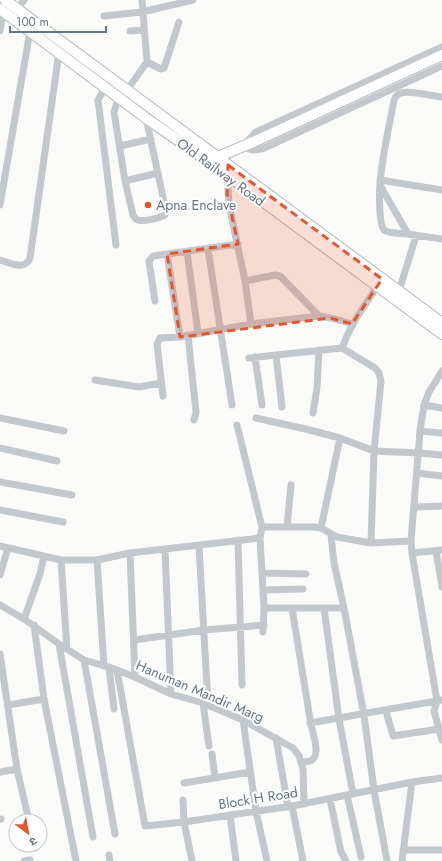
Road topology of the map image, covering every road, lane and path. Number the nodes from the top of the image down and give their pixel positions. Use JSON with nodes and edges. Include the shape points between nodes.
{"nodes":[{"id":1,"x":5,"y":0,"type":"edge"},
{"id":2,"x":24,"y":0,"type":"edge"},
{"id":3,"x":142,"y":0,"type":"edge"},
{"id":4,"x":193,"y":0,"type":"edge"},
{"id":5,"x":17,"y":9,"type":"junction"},
{"id":6,"x":1,"y":10,"type":"edge"},
{"id":7,"x":142,"y":12,"type":"junction"},
{"id":8,"x":104,"y":16,"type":"dead end"},
{"id":9,"x":179,"y":22,"type":"dead end"},
{"id":10,"x":144,"y":30,"type":"junction"},
{"id":11,"x":0,"y":31,"type":"edge"},
{"id":12,"x":30,"y":31,"type":"junction"},
{"id":13,"x":130,"y":31,"type":"dead end"},
{"id":14,"x":442,"y":47,"type":"edge"},
{"id":15,"x":59,"y":52,"type":"junction"},
{"id":16,"x":442,"y":55,"type":"edge"},
{"id":17,"x":147,"y":62,"type":"junction"},
{"id":18,"x":442,"y":66,"type":"edge"},
{"id":19,"x":105,"y":88,"type":"junction"},
{"id":20,"x":127,"y":90,"type":"junction"},
{"id":21,"x":119,"y":97,"type":"junction"},
{"id":22,"x":442,"y":97,"type":"edge"},
{"id":23,"x":146,"y":118,"type":"junction"},
{"id":24,"x":151,"y":139,"type":"junction"},
{"id":25,"x":120,"y":146,"type":"junction"},
{"id":26,"x":242,"y":147,"type":"junction"},
{"id":27,"x":217,"y":157,"type":"junction"},
{"id":28,"x":207,"y":162,"type":"junction"},
{"id":29,"x":227,"y":170,"type":"junction"},
{"id":30,"x":158,"y":173,"type":"junction"},
{"id":31,"x":125,"y":181,"type":"junction"},
{"id":32,"x":380,"y":183,"type":"junction"},
{"id":33,"x":442,"y":190,"type":"edge"},
{"id":34,"x":0,"y":205,"type":"edge"},
{"id":35,"x":408,"y":234,"type":"junction"},
{"id":36,"x":416,"y":236,"type":"junction"},
{"id":37,"x":442,"y":239,"type":"edge"},
{"id":38,"x":238,"y":244,"type":"junction"},
{"id":39,"x":116,"y":245,"type":"dead end"},
{"id":40,"x":208,"y":249,"type":"junction"},
{"id":41,"x":187,"y":252,"type":"junction"},
{"id":42,"x":167,"y":254,"type":"junction"},
{"id":43,"x":0,"y":260,"type":"edge"},
{"id":44,"x":245,"y":280,"type":"junction"},
{"id":45,"x":380,"y":283,"type":"junction"},
{"id":46,"x":399,"y":291,"type":"junction"},
{"id":47,"x":154,"y":301,"type":"dead end"},
{"id":48,"x":319,"y":316,"type":"junction"},
{"id":49,"x":442,"y":323,"type":"edge"},
{"id":50,"x":251,"y":324,"type":"junction"},
{"id":51,"x":352,"y":324,"type":"junction"},
{"id":52,"x":220,"y":329,"type":"junction"},
{"id":53,"x":198,"y":333,"type":"junction"},
{"id":54,"x":442,"y":334,"type":"edge"},
{"id":55,"x":188,"y":335,"type":"junction"},
{"id":56,"x":180,"y":336,"type":"junction"},
{"id":57,"x":342,"y":348,"type":"junction"},
{"id":58,"x":319,"y":350,"type":"junction"},
{"id":59,"x":276,"y":355,"type":"junction"},
{"id":60,"x":441,"y":374,"type":"edge"},
{"id":61,"x":95,"y":380,"type":"dead end"},
{"id":62,"x":161,"y":383,"type":"junction"},
{"id":63,"x":163,"y":396,"type":"dead end"},
{"id":64,"x":232,"y":405,"type":"dead end"},
{"id":65,"x":262,"y":405,"type":"dead end"},
{"id":66,"x":424,"y":405,"type":"junction"},
{"id":67,"x":282,"y":407,"type":"dead end"},
{"id":68,"x":442,"y":408,"type":"edge"},
{"id":69,"x":313,"y":413,"type":"dead end"},
{"id":70,"x":0,"y":418,"type":"edge"},
{"id":71,"x":256,"y":418,"type":"dead end"},
{"id":72,"x":194,"y":420,"type":"dead end"},
{"id":73,"x":237,"y":425,"type":"dead end"},
{"id":74,"x":64,"y":431,"type":"dead end"},
{"id":75,"x":420,"y":431,"type":"junction"},
{"id":76,"x":442,"y":433,"type":"edge"},
{"id":77,"x":340,"y":438,"type":"junction"},
{"id":78,"x":0,"y":448,"type":"edge"},
{"id":79,"x":374,"y":451,"type":"junction"},
{"id":80,"x":419,"y":452,"type":"junction"},
{"id":81,"x":442,"y":455,"type":"edge"},
{"id":82,"x":58,"y":461,"type":"dead end"},
{"id":83,"x":417,"y":473,"type":"junction"},
{"id":84,"x":442,"y":476,"type":"edge"},
{"id":85,"x":0,"y":482,"type":"edge"},
{"id":86,"x":291,"y":485,"type":"dead end"},
{"id":87,"x":72,"y":494,"type":"dead end"},
{"id":88,"x":442,"y":506,"type":"edge"},
{"id":89,"x":415,"y":507,"type":"junction"},
{"id":90,"x":0,"y":510,"type":"edge"},
{"id":91,"x":63,"y":522,"type":"dead end"},
{"id":92,"x":262,"y":527,"type":"junction"},
{"id":93,"x":287,"y":527,"type":"junction"},
{"id":94,"x":321,"y":528,"type":"junction"},
{"id":95,"x":331,"y":535,"type":"junction"},
{"id":96,"x":260,"y":538,"type":"junction"},
{"id":97,"x":238,"y":540,"type":"junction"},
{"id":98,"x":411,"y":541,"type":"junction"},
{"id":99,"x":371,"y":543,"type":"junction"},
{"id":100,"x":199,"y":546,"type":"junction"},
{"id":101,"x":4,"y":547,"type":"edge"},
{"id":102,"x":165,"y":550,"type":"junction"},
{"id":103,"x":439,"y":550,"type":"edge"},
{"id":104,"x":130,"y":553,"type":"junction"},
{"id":105,"x":412,"y":553,"type":"junction"},
{"id":106,"x":44,"y":556,"type":"junction"},
{"id":107,"x":61,"y":560,"type":"junction"},
{"id":108,"x":96,"y":560,"type":"junction"},
{"id":109,"x":262,"y":573,"type":"junction"},
{"id":110,"x":306,"y":574,"type":"dead end"},
{"id":111,"x":0,"y":575,"type":"edge"},
{"id":112,"x":442,"y":587,"type":"edge"},
{"id":113,"x":303,"y":589,"type":"dead end"},
{"id":114,"x":263,"y":590,"type":"junction"},
{"id":115,"x":0,"y":605,"type":"edge"},
{"id":116,"x":264,"y":608,"type":"junction"},
{"id":117,"x":292,"y":608,"type":"junction"},
{"id":118,"x":324,"y":608,"type":"junction"},
{"id":119,"x":344,"y":608,"type":"junction"},
{"id":120,"x":24,"y":619,"type":"junction"},
{"id":121,"x":34,"y":625,"type":"junction"},
{"id":122,"x":264,"y":625,"type":"junction"},
{"id":123,"x":240,"y":627,"type":"junction"},
{"id":124,"x":204,"y":630,"type":"junction"},
{"id":125,"x":263,"y":632,"type":"dead end"},
{"id":126,"x":169,"y":634,"type":"junction"},
{"id":127,"x":134,"y":640,"type":"junction"},
{"id":128,"x":59,"y":644,"type":"junction"},
{"id":129,"x":67,"y":649,"type":"junction"},
{"id":130,"x":0,"y":654,"type":"edge"},
{"id":131,"x":84,"y":660,"type":"junction"},
{"id":132,"x":106,"y":666,"type":"junction"},
{"id":133,"x":117,"y":670,"type":"junction"},
{"id":134,"x":136,"y":677,"type":"junction"},
{"id":135,"x":242,"y":685,"type":"dead end"},
{"id":136,"x":172,"y":694,"type":"junction"},
{"id":137,"x":44,"y":699,"type":"junction"},
{"id":138,"x":439,"y":701,"type":"edge"},
{"id":139,"x":205,"y":704,"type":"junction"},
{"id":140,"x":8,"y":705,"type":"junction"},
{"id":141,"x":114,"y":709,"type":"dead end"},
{"id":142,"x":386,"y":711,"type":"junction"},
{"id":143,"x":364,"y":715,"type":"junction"},
{"id":144,"x":339,"y":719,"type":"junction"},
{"id":145,"x":243,"y":720,"type":"junction"},
{"id":146,"x":310,"y":723,"type":"junction"},
{"id":147,"x":439,"y":728,"type":"junction"},
{"id":148,"x":276,"y":738,"type":"junction"},
{"id":149,"x":442,"y":740,"type":"edge"},
{"id":150,"x":209,"y":746,"type":"dead end"},
{"id":151,"x":212,"y":754,"type":"dead end"},
{"id":152,"x":301,"y":761,"type":"junction"},
{"id":153,"x":17,"y":768,"type":"junction"},
{"id":154,"x":0,"y":772,"type":"edge"},
{"id":155,"x":250,"y":772,"type":"junction"},
{"id":156,"x":216,"y":778,"type":"junction"},
{"id":157,"x":442,"y":778,"type":"edge"},
{"id":158,"x":412,"y":782,"type":"junction"},
{"id":159,"x":184,"y":783,"type":"dead end"},
{"id":160,"x":374,"y":790,"type":"junction"},
{"id":161,"x":350,"y":795,"type":"junction"},
{"id":162,"x":330,"y":799,"type":"junction"},
{"id":163,"x":184,"y":800,"type":"dead end"},
{"id":164,"x":304,"y":804,"type":"junction"},
{"id":165,"x":290,"y":806,"type":"junction"},
{"id":166,"x":256,"y":811,"type":"junction"},
{"id":167,"x":27,"y":813,"type":"edge"},
{"id":168,"x":230,"y":815,"type":"junction"},
{"id":169,"x":184,"y":822,"type":"junction"},
{"id":170,"x":115,"y":834,"type":"dead end"},
{"id":171,"x":93,"y":837,"type":"dead end"},
{"id":172,"x":403,"y":850,"type":"junction"},
{"id":173,"x":442,"y":850,"type":"edge"},
{"id":174,"x":361,"y":857,"type":"dead end"},
{"id":175,"x":76,"y":861,"type":"edge"},
{"id":176,"x":192,"y":861,"type":"edge"},
{"id":177,"x":236,"y":861,"type":"edge"},
{"id":178,"x":267,"y":861,"type":"edge"},
{"id":179,"x":303,"y":861,"type":"edge"},
{"id":180,"x":346,"y":861,"type":"edge"},
{"id":181,"x":387,"y":861,"type":"edge"},
{"id":182,"x":402,"y":861,"type":"edge"}],
"edges":[{"from":1,"to":5,"type":"main road","name":"Old Railway Road"},
{"from":2,"to":5,"type":"street"},
{"from":3,"to":7,"type":"street"},
{"from":4,"to":7,"type":"street"},
{"from":5,"to":20,"type":"main road","name":"Old Railway Road"},
{"from":6,"to":11,"type":"street"},
{"from":6,"to":12,"type":"main road","name":"Old Railway Road"},
{"from":7,"to":8,"type":"street"},
{"from":7,"to":10,"type":"street"},
{"from":9,"to":17,"type":"street","via":[[164,68]]},
{"from":10,"to":13,"type":"street"},
{"from":10,"to":17,"type":"street"},
{"from":12,"to":15,"type":"main road","name":"Old Railway Road"},
{"from":12,"to":34,"type":"street"},
{"from":14,"to":26,"type":"street","via":[[256,132]]},
{"from":15,"to":19,"type":"main road","name":"Old Railway Road"},
{"from":15,"to":43,"type":"street","via":[[30,258],[23,265]]},
{"from":16,"to":26,"type":"main road"},
{"from":17,"to":20,"type":"street"},
{"from":18,"to":26,"type":"street","via":[[262,149]]},
{"from":19,"to":21,"type":"main road","name":"Old Railway Road"},
{"from":19,"to":39,"type":"street","via":[[98,100]]},
{"from":20,"to":21,"type":"street"},
{"from":20,"to":27,"type":"main road","name":"Old Railway Road"},
{"from":21,"to":23,"type":"main road","name":"Old Railway Road"},
{"from":21,"to":25,"type":"street","via":[[114,112]]},
{"from":22,"to":32,"type":"street","via":[[409,92],[397,95]]},
{"from":23,"to":24,"type":"street"},
{"from":23,"to":28,"type":"main road","name":"Old Railway Road"},
{"from":24,"to":25,"type":"street"},
{"from":24,"to":30,"type":"street"},
{"from":25,"to":31,"type":"street"},
{"from":26,"to":27,"type":"main road"},
{"from":27,"to":28,"type":"main road"},
{"from":27,"to":29,"type":"main road","name":"Old Railway Road"},
{"from":28,"to":29,"type":"main road","name":"Old Railway Road"},
{"from":29,"to":38,"type":"street","via":[[229,205]]},
{"from":29,"to":45,"type":"main road","name":"Old Railway Road"},
{"from":30,"to":31,"type":"street"},
{"from":30,"to":31,"type":"street","via":[[166,211],[161,218],[139,221],[136,219]]},
{"from":32,"to":33,"type":"street"},
{"from":32,"to":35,"type":"street"},
{"from":32,"to":35,"type":"street","via":[[383,230]]},
{"from":35,"to":36,"type":"street"},
{"from":36,"to":37,"type":"street"},
{"from":36,"to":46,"type":"street"},
{"from":38,"to":40,"type":"street"},
{"from":38,"to":44,"type":"street"},
{"from":40,"to":41,"type":"street"},
{"from":40,"to":52,"type":"street"},
{"from":41,"to":42,"type":"street"},
{"from":41,"to":53,"type":"street"},
{"from":42,"to":47,"type":"street","via":[[153,256],[149,260]]},
{"from":42,"to":56,"type":"street"},
{"from":44,"to":48,"type":"street","via":[[280,276]]},
{"from":44,"to":50,"type":"street"},
{"from":45,"to":46,"type":"main road","name":"Old Railway Road"},
{"from":45,"to":51,"type":"street"},
{"from":45,"to":54,"type":"main road","name":"Old Railway Road"},
{"from":46,"to":49,"type":"main road","name":"Old Railway Road"},
{"from":48,"to":50,"type":"street"},
{"from":48,"to":51,"type":"street"},
{"from":50,"to":52,"type":"street"},
{"from":51,"to":57,"type":"street"},
{"from":52,"to":53,"type":"street"},
{"from":52,"to":64,"type":"street"},
{"from":53,"to":55,"type":"street"},
{"from":55,"to":56,"type":"street"},
{"from":55,"to":72,"type":"street","via":[[196,412]]},
{"from":56,"to":62,"type":"street","via":[[158,340]]},
{"from":57,"to":58,"type":"street"},
{"from":57,"to":79,"type":"street","via":[[379,373],[381,381]]},
{"from":58,"to":59,"type":"street"},
{"from":58,"to":69,"type":"street"},
{"from":59,"to":65,"type":"street","via":[[252,358]]},
{"from":59,"to":67,"type":"street"},
{"from":60,"to":66,"type":"street","via":[[427,395]]},
{"from":61,"to":62,"type":"street","via":[[139,387]]},
{"from":62,"to":63,"type":"street"},
{"from":66,"to":68,"type":"street"},
{"from":66,"to":75,"type":"street"},
{"from":70,"to":74,"type":"street"},
{"from":71,"to":77,"type":"street"},
{"from":73,"to":92,"type":"street"},
{"from":75,"to":76,"type":"street"},
{"from":75,"to":80,"type":"street"},
{"from":77,"to":79,"type":"street"},
{"from":77,"to":94,"type":"street"},
{"from":78,"to":82,"type":"street"},
{"from":79,"to":80,"type":"street"},
{"from":79,"to":99,"type":"street"},
{"from":80,"to":81,"type":"street"},
{"from":80,"to":83,"type":"street"},
{"from":83,"to":84,"type":"street"},
{"from":83,"to":89,"type":"street"},
{"from":85,"to":87,"type":"street"},
{"from":86,"to":93,"type":"street"},
{"from":88,"to":89,"type":"street"},
{"from":89,"to":98,"type":"street"},
{"from":90,"to":91,"type":"street"},
{"from":92,"to":93,"type":"street"},
{"from":92,"to":96,"type":"street"},
{"from":93,"to":94,"type":"street"},
{"from":94,"to":95,"type":"street"},
{"from":95,"to":99,"type":"street"},
{"from":95,"to":119,"type":"street"},
{"from":96,"to":97,"type":"street"},
{"from":96,"to":109,"type":"street"},
{"from":97,"to":100,"type":"street"},
{"from":97,"to":123,"type":"street"},
{"from":98,"to":99,"type":"street"},
{"from":98,"to":105,"type":"street"},
{"from":100,"to":102,"type":"street"},
{"from":100,"to":124,"type":"street"},
{"from":101,"to":106,"type":"street"},
{"from":101,"to":111,"type":"street"},
{"from":102,"to":104,"type":"street"},
{"from":102,"to":126,"type":"street"},
{"from":103,"to":105,"type":"street"},
{"from":103,"to":112,"type":"street"},
{"from":104,"to":108,"type":"street"},
{"from":104,"to":127,"type":"street"},
{"from":105,"to":138,"type":"street"},
{"from":106,"to":107,"type":"street"},
{"from":106,"to":120,"type":"street"},
{"from":107,"to":108,"type":"street"},
{"from":107,"to":129,"type":"street"},
{"from":108,"to":132,"type":"street"},
{"from":109,"to":110,"type":"street"},
{"from":109,"to":114,"type":"street"},
{"from":113,"to":114,"type":"street"},
{"from":114,"to":116,"type":"street"},
{"from":115,"to":120,"type":"street","name":"Hanuman Mandir Marg"},
{"from":116,"to":117,"type":"street"},
{"from":116,"to":122,"type":"street"},
{"from":117,"to":118,"type":"street"},
{"from":117,"to":146,"type":"street"},
{"from":118,"to":119,"type":"street"},
{"from":118,"to":144,"type":"street"},
{"from":119,"to":143,"type":"street"},
{"from":120,"to":121,"type":"street","name":"Hanuman Mandir Marg"},
{"from":121,"to":128,"type":"street","name":"Hanuman Mandir Marg"},
{"from":121,"to":137,"type":"street"},
{"from":122,"to":123,"type":"street"},
{"from":122,"to":125,"type":"street"},
{"from":123,"to":124,"type":"street"},
{"from":123,"to":135,"type":"street"},
{"from":124,"to":126,"type":"street"},
{"from":124,"to":139,"type":"street"},
{"from":126,"to":127,"type":"street"},
{"from":126,"to":136,"type":"street"},
{"from":127,"to":134,"type":"street"},
{"from":128,"to":129,"type":"street","name":"Hanuman Mandir Marg"},
{"from":128,"to":171,"type":"street"},
{"from":129,"to":131,"type":"street","name":"Hanuman Mandir Marg"},
{"from":130,"to":140,"type":"street"},
{"from":131,"to":132,"type":"street","name":"Hanuman Mandir Marg"},
{"from":131,"to":170,"type":"street"},
{"from":132,"to":133,"type":"street","name":"Hanuman Mandir Marg"},
{"from":132,"to":141,"type":"street"},
{"from":133,"to":134,"type":"street","name":"Hanuman Mandir Marg"},
{"from":133,"to":169,"type":"street","name":"Block H Road","via":[[145,826]]},
{"from":134,"to":136,"type":"street","name":"Hanuman Mandir Marg"},
{"from":136,"to":139,"type":"street","name":"Hanuman Mandir Marg"},
{"from":137,"to":140,"type":"street"},
{"from":137,"to":175,"type":"street"},
{"from":138,"to":142,"type":"street"},
{"from":138,"to":147,"type":"street","via":[[434,711]]},
{"from":139,"to":145,"type":"street","name":"Hanuman Mandir Marg"},
{"from":139,"to":150,"type":"street"},
{"from":140,"to":153,"type":"street"},
{"from":142,"to":143,"type":"street"},
{"from":142,"to":147,"type":"street","via":[[393,736]]},
{"from":143,"to":144,"type":"street"},
{"from":143,"to":160,"type":"street"},
{"from":144,"to":146,"type":"street"},
{"from":144,"to":161,"type":"street"},
{"from":145,"to":148,"type":"street","name":"Hanuman Mandir Marg"},
{"from":145,"to":155,"type":"street"},
{"from":146,"to":152,"type":"street","via":[[316,753],[310,762]]},
{"from":147,"to":149,"type":"street"},
{"from":148,"to":152,"type":"street","name":"Hanuman Mandir Marg","via":[[293,748]]},
{"from":148,"to":165,"type":"street"},
{"from":151,"to":156,"type":"street"},
{"from":152,"to":164,"type":"street"},
{"from":153,"to":154,"type":"street"},
{"from":153,"to":167,"type":"street"},
{"from":155,"to":156,"type":"street"},
{"from":155,"to":166,"type":"street"},
{"from":156,"to":159,"type":"street"},
{"from":157,"to":158,"type":"street","name":"Block H Road"},
{"from":158,"to":160,"type":"street","name":"Block H Road"},
{"from":158,"to":172,"type":"street"},
{"from":160,"to":161,"type":"street","name":"Block H Road"},
{"from":160,"to":181,"type":"street"},
{"from":161,"to":162,"type":"street","name":"Block H Road"},
{"from":161,"to":174,"type":"street"},
{"from":162,"to":164,"type":"street","name":"Block H Road"},
{"from":162,"to":180,"type":"street","via":[[341,852]]},
{"from":163,"to":169,"type":"street"},
{"from":164,"to":165,"type":"street","name":"Block H Road"},
{"from":165,"to":166,"type":"street","name":"Block H Road"},
{"from":165,"to":179,"type":"street"},
{"from":166,"to":168,"type":"street","name":"Block H Road"},
{"from":166,"to":178,"type":"street"},
{"from":168,"to":169,"type":"street","name":"Block H Road"},
{"from":168,"to":177,"type":"street"},
{"from":169,"to":176,"type":"street"},
{"from":172,"to":173,"type":"street"},
{"from":172,"to":182,"type":"street"}]}
